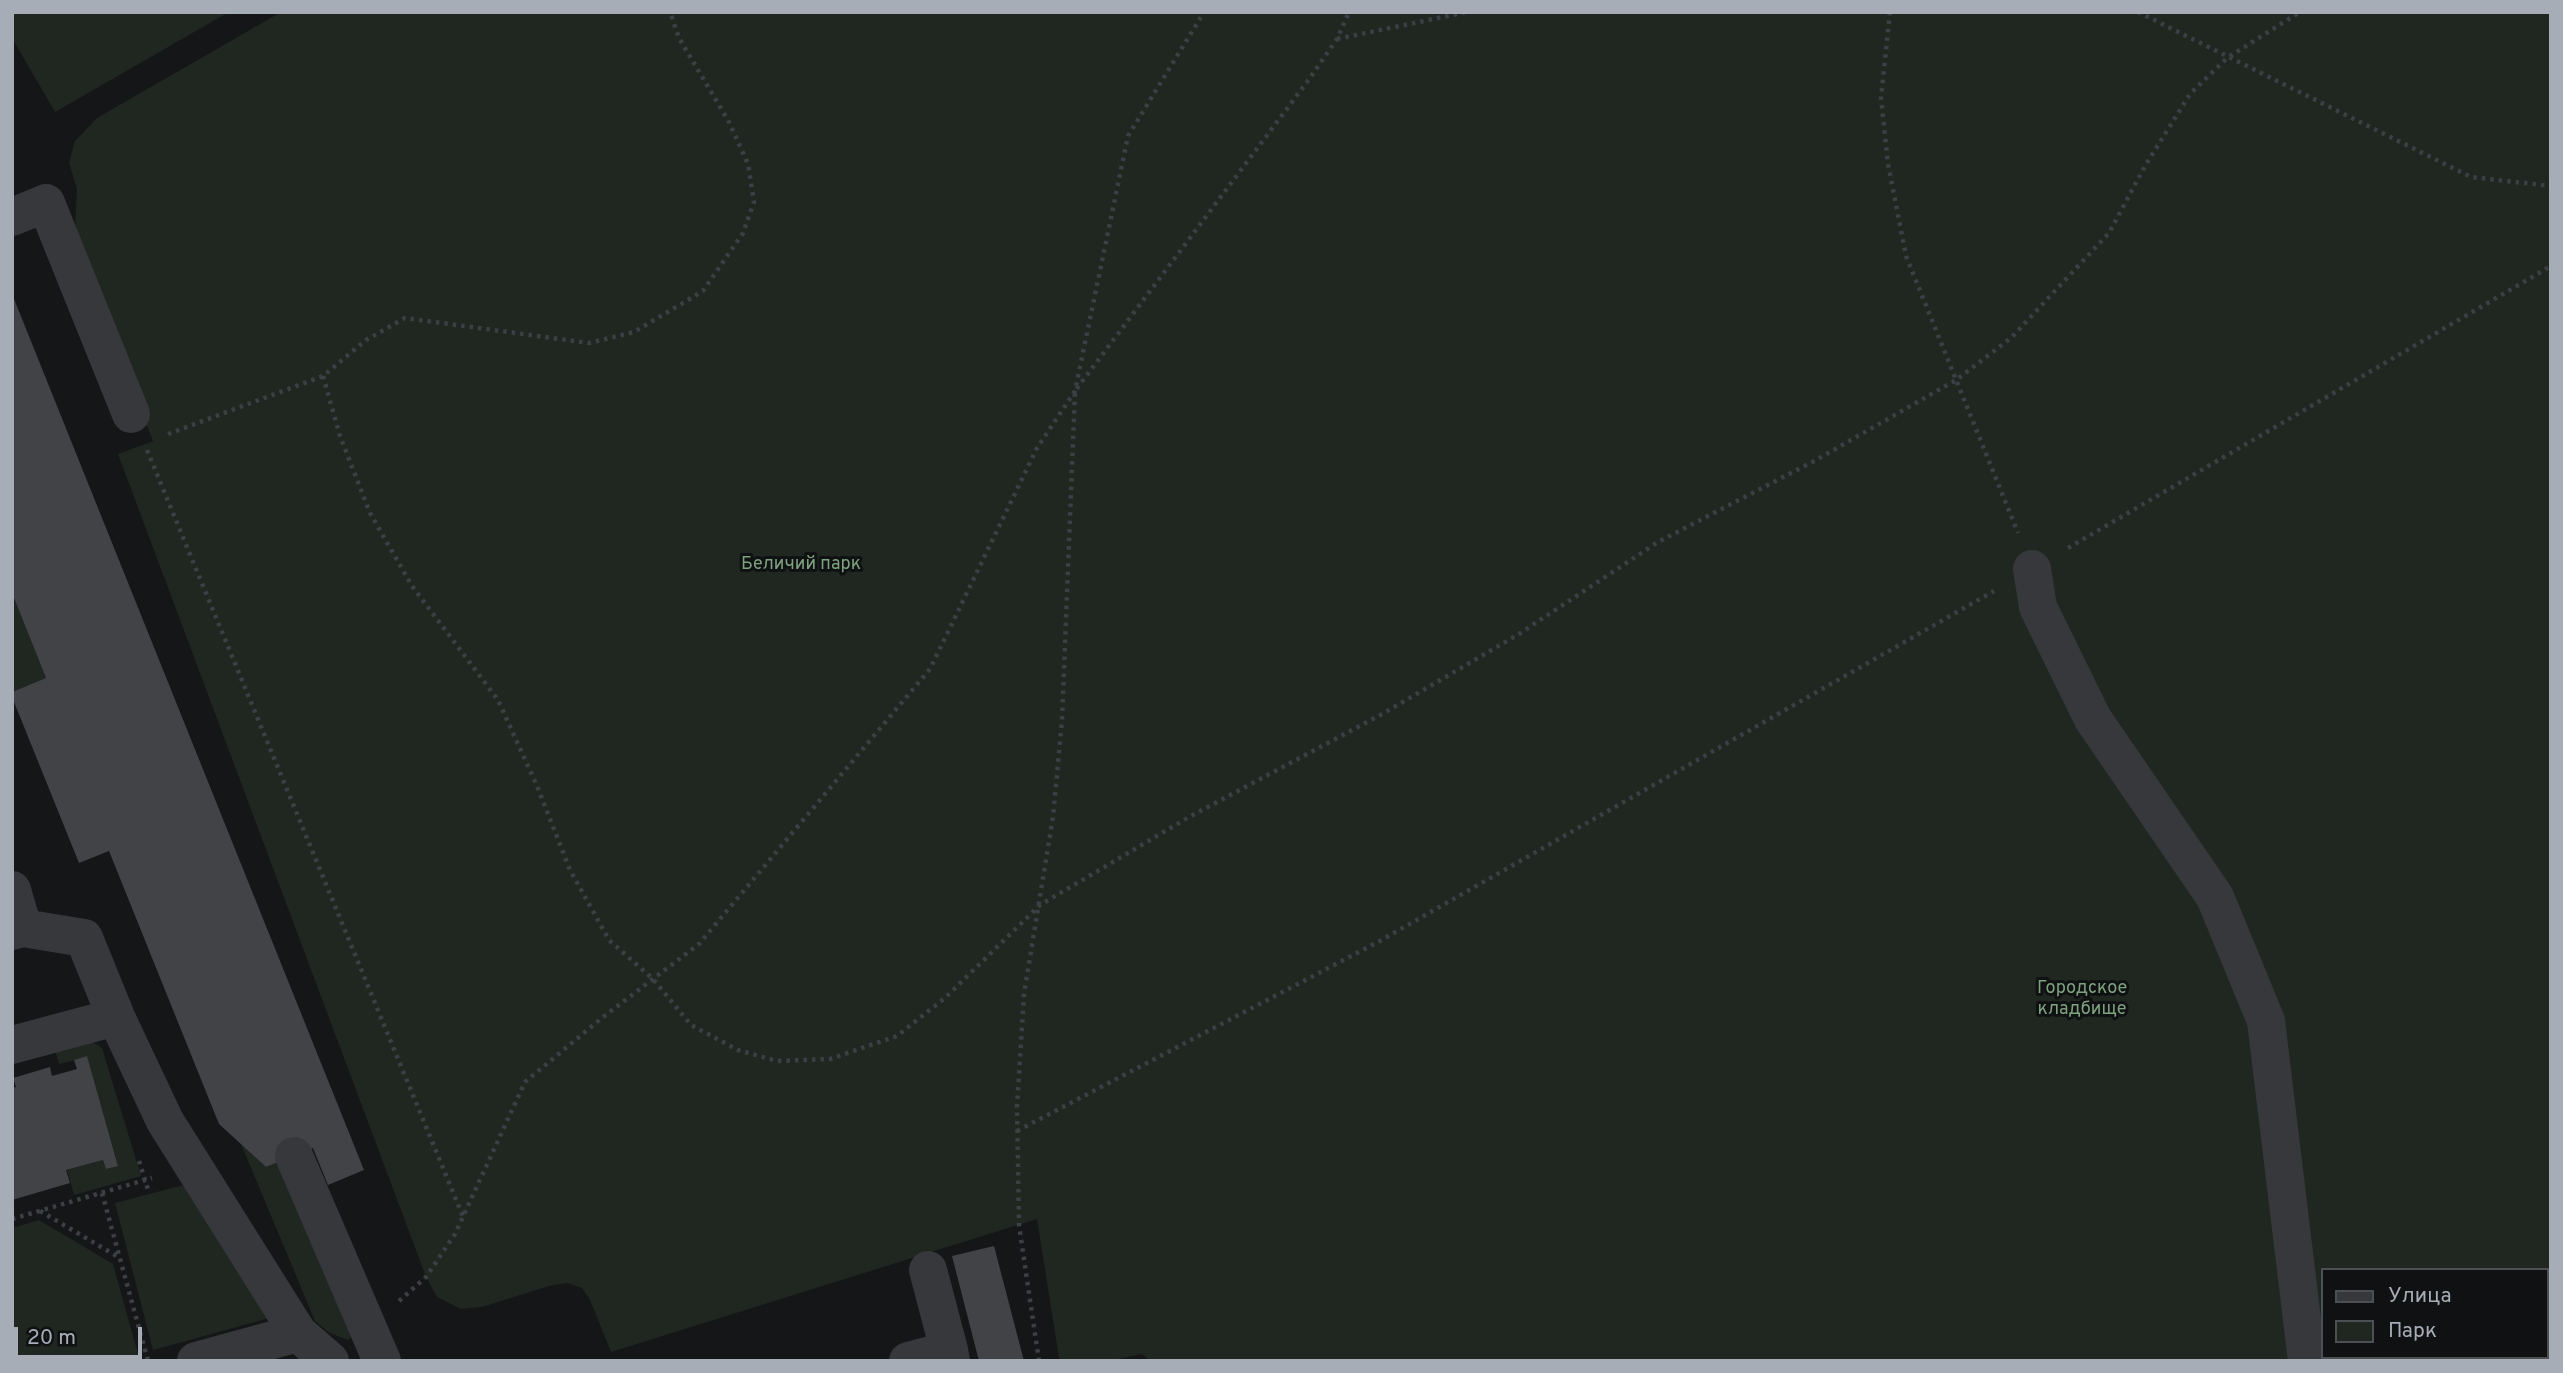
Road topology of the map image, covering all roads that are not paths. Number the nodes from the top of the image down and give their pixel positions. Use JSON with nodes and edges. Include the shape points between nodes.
{"nodes":[{"id":1,"x":12,"y":217,"type":"edge"},
{"id":2,"x":144,"y":432,"type":"road end"},
{"id":3,"x":2032,"y":569,"type":"road end"},
{"id":4,"x":12,"y":890,"type":"edge"},
{"id":5,"x":18,"y":930,"type":"edge"},
{"id":6,"x":116,"y":1017,"type":"junction"},
{"id":7,"x":12,"y":1045,"type":"edge"},
{"id":8,"x":294,"y":1156,"type":"dead end"},
{"id":9,"x":928,"y":1270,"type":"dead end"},
{"id":10,"x":298,"y":1333,"type":"junction"},
{"id":11,"x":950,"y":1356,"type":"edge"},
{"id":12,"x":196,"y":1361,"type":"edge"},
{"id":13,"x":330,"y":1361,"type":"edge"},
{"id":14,"x":382,"y":1361,"type":"edge"},
{"id":15,"x":908,"y":1361,"type":"edge"},
{"id":16,"x":2307,"y":1361,"type":"edge"}],
"edges":[{"from":1,"to":2,"type":"lane","via":[[46,203]]},
{"from":3,"to":16,"type":"lane","via":[[2038,607],[2093,719],[2215,897],[2266,1021]]},
{"from":4,"to":5,"type":"lane"},
{"from":5,"to":6,"type":"lane","via":[[84,937]]},
{"from":6,"to":7,"type":"lane"},
{"from":6,"to":10,"type":"lane","via":[[165,1121]]},
{"from":8,"to":14,"type":"lane"},
{"from":9,"to":11,"type":"lane"},
{"from":10,"to":12,"type":"lane"},
{"from":10,"to":13,"type":"lane"},
{"from":11,"to":15,"type":"lane"}]}
